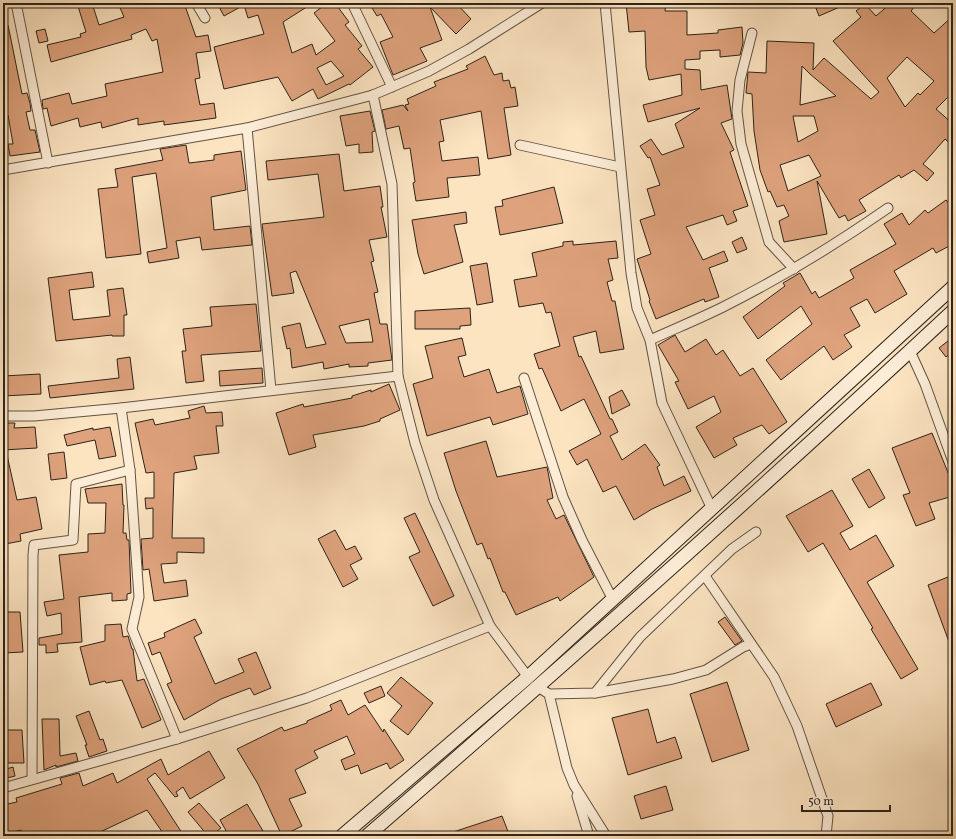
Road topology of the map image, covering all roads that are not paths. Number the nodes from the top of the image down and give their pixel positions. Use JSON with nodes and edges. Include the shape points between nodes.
{"nodes":[{"id":1,"x":16,"y":3,"type":"edge"},
{"id":2,"x":196,"y":3,"type":"edge"},
{"id":3,"x":352,"y":3,"type":"edge"},
{"id":4,"x":542,"y":3,"type":"edge"},
{"id":5,"x":605,"y":3,"type":"edge"},
{"id":6,"x":205,"y":18,"type":"dead end"},
{"id":7,"x":752,"y":33,"type":"dead end"},
{"id":8,"x":392,"y":87,"type":"junction"},
{"id":9,"x":373,"y":95,"type":"junction"},
{"id":10,"x":247,"y":128,"type":"junction"},
{"id":11,"x":520,"y":145,"type":"dead end"},
{"id":12,"x":48,"y":163,"type":"junction"},
{"id":13,"x":620,"y":167,"type":"junction"},
{"id":14,"x":3,"y":170,"type":"edge"},
{"id":15,"x":888,"y":208,"type":"dead end"},
{"id":16,"x":794,"y":269,"type":"junction"},
{"id":17,"x":953,"y":288,"type":"edge"},
{"id":18,"x":953,"y":312,"type":"edge"},
{"id":19,"x":650,"y":340,"type":"junction"},
{"id":20,"x":910,"y":351,"type":"junction"},
{"id":21,"x":398,"y":376,"type":"junction"},
{"id":22,"x":524,"y":378,"type":"dead end"},
{"id":23,"x":271,"y":390,"type":"junction"},
{"id":24,"x":122,"y":408,"type":"junction"},
{"id":25,"x":3,"y":416,"type":"edge"},
{"id":26,"x":953,"y":462,"type":"edge"},
{"id":27,"x":130,"y":470,"type":"junction"},
{"id":28,"x":712,"y":509,"type":"junction"},
{"id":29,"x":756,"y":532,"type":"dead end"},
{"id":30,"x":704,"y":576,"type":"junction"},
{"id":31,"x":612,"y":598,"type":"junction"},
{"id":32,"x":490,"y":626,"type":"junction"},
{"id":33,"x":751,"y":644,"type":"junction"},
{"id":34,"x":528,"y":677,"type":"junction"},
{"id":35,"x":544,"y":690,"type":"junction"},
{"id":36,"x":595,"y":693,"type":"junction"},
{"id":37,"x":176,"y":739,"type":"junction"},
{"id":38,"x":32,"y":779,"type":"junction"},
{"id":39,"x":574,"y":785,"type":"junction"},
{"id":40,"x":3,"y":788,"type":"edge"},
{"id":41,"x":342,"y":836,"type":"edge"},
{"id":42,"x":367,"y":836,"type":"edge"},
{"id":43,"x":589,"y":836,"type":"edge"},
{"id":44,"x":606,"y":836,"type":"edge"},
{"id":45,"x":826,"y":836,"type":"edge"}],
"edges":[{"from":1,"to":12,"type":"street"},
{"from":2,"to":6,"type":"street"},
{"from":3,"to":8,"type":"street"},
{"from":4,"to":8,"type":"street","via":[[469,49],[429,71]]},
{"from":5,"to":13,"type":"street"},
{"from":7,"to":16,"type":"street","via":[[740,80],[738,111],[741,144],[768,242]]},
{"from":8,"to":9,"type":"street"},
{"from":9,"to":10,"type":"street"},
{"from":9,"to":21,"type":"street","via":[[392,184]]},
{"from":10,"to":12,"type":"street"},
{"from":10,"to":23,"type":"street"},
{"from":11,"to":13,"type":"street"},
{"from":12,"to":14,"type":"street"},
{"from":13,"to":19,"type":"street","via":[[631,274],[637,308]]},
{"from":15,"to":16,"type":"street"},
{"from":16,"to":19,"type":"street","via":[[722,308]]},
{"from":17,"to":28,"type":"main road"},
{"from":18,"to":20,"type":"main road"},
{"from":19,"to":28,"type":"street","via":[[662,403]]},
{"from":20,"to":26,"type":"street","via":[[925,384]]},
{"from":20,"to":35,"type":"main road"},
{"from":21,"to":23,"type":"street"},
{"from":21,"to":32,"type":"street","via":[[415,444],[434,500]]},
{"from":22,"to":31,"type":"street","via":[[563,497]]},
{"from":23,"to":24,"type":"street"},
{"from":24,"to":25,"type":"street","via":[[34,416]]},
{"from":24,"to":27,"type":"street"},
{"from":27,"to":37,"type":"street","via":[[139,597],[132,629]]},
{"from":27,"to":38,"type":"street","via":[[76,484],[73,540],[34,545]]},
{"from":28,"to":31,"type":"main road"},
{"from":29,"to":30,"type":"street","via":[[732,549]]},
{"from":30,"to":33,"type":"street"},
{"from":30,"to":36,"type":"street","via":[[640,638]]},
{"from":31,"to":34,"type":"main road"},
{"from":32,"to":34,"type":"street"},
{"from":32,"to":37,"type":"street","via":[[306,698]]},
{"from":33,"to":36,"type":"street","via":[[706,670],[673,679]]},
{"from":33,"to":45,"type":"street","via":[[774,677],[797,726],[828,816]]},
{"from":34,"to":41,"type":"main road"},
{"from":35,"to":36,"type":"street"},
{"from":35,"to":39,"type":"street"},
{"from":35,"to":42,"type":"main road"},
{"from":37,"to":38,"type":"street"},
{"from":38,"to":40,"type":"street"},
{"from":39,"to":43,"type":"street"},
{"from":39,"to":44,"type":"street"}]}
